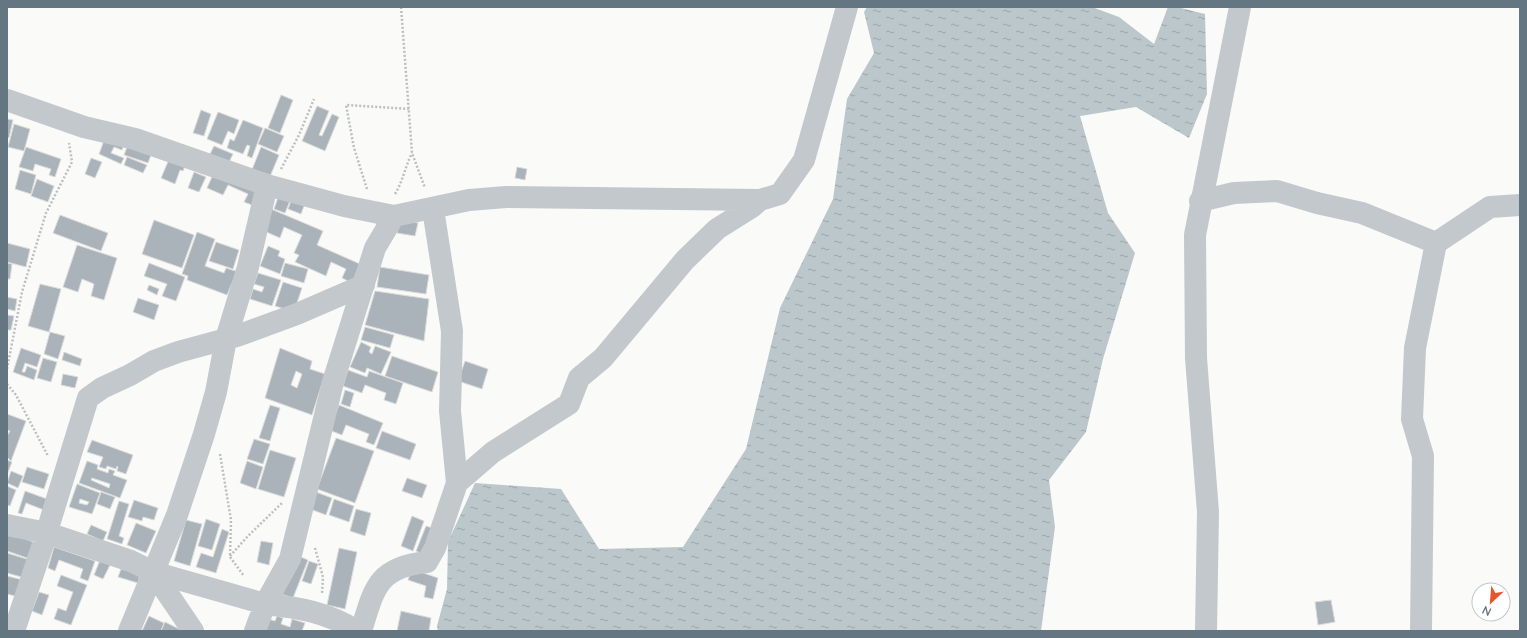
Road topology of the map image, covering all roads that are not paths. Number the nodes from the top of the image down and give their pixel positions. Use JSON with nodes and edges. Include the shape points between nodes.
{"nodes":[{"id":1,"x":846,"y":7,"type":"edge"},
{"id":2,"x":1240,"y":7,"type":"edge"},
{"id":3,"x":7,"y":100,"type":"edge"},
{"id":4,"x":267,"y":185,"type":"junction"},
{"id":5,"x":760,"y":200,"type":"junction"},
{"id":6,"x":1200,"y":201,"type":"junction"},
{"id":7,"x":1520,"y":205,"type":"edge"},
{"id":8,"x":433,"y":209,"type":"junction"},
{"id":9,"x":383,"y":214,"type":"junction"},
{"id":10,"x":1436,"y":243,"type":"junction"},
{"id":11,"x":364,"y":285,"type":"junction"},
{"id":12,"x":226,"y":339,"type":"junction"},
{"id":13,"x":456,"y":483,"type":"junction"},
{"id":14,"x":7,"y":525,"type":"edge"},
{"id":15,"x":47,"y":533,"type":"junction"},
{"id":16,"x":153,"y":572,"type":"junction"},
{"id":17,"x":265,"y":604,"type":"junction"},
{"id":18,"x":14,"y":631,"type":"edge"},
{"id":19,"x":129,"y":631,"type":"edge"},
{"id":20,"x":193,"y":631,"type":"edge"},
{"id":21,"x":254,"y":631,"type":"edge"},
{"id":22,"x":357,"y":631,"type":"edge"},
{"id":23,"x":361,"y":631,"type":"edge"},
{"id":24,"x":1206,"y":631,"type":"edge"},
{"id":25,"x":1421,"y":631,"type":"edge"}],
"edges":[{"from":1,"to":5,"type":"street","via":[[804,160],[780,194]]},
{"from":2,"to":6,"type":"street"},
{"from":3,"to":4,"type":"street","via":[[74,124],[135,139]]},
{"from":4,"to":9,"type":"street"},
{"from":4,"to":12,"type":"street","via":[[248,267]]},
{"from":5,"to":8,"type":"street","via":[[506,197],[469,200]]},
{"from":5,"to":13,"type":"street","via":[[717,229],[685,260],[603,358],[580,378],[569,404],[492,452]]},
{"from":6,"to":10,"type":"street","via":[[1234,193],[1277,191],[1362,213]]},
{"from":6,"to":24,"type":"street","via":[[1194,235],[1196,358],[1208,512]]},
{"from":7,"to":10,"type":"street","via":[[1490,207]]},
{"from":8,"to":9,"type":"street"},
{"from":8,"to":13,"type":"street","via":[[452,331],[450,411]]},
{"from":9,"to":11,"type":"street","via":[[376,248]]},
{"from":10,"to":25,"type":"street","via":[[1416,348],[1412,419],[1423,456]]},
{"from":11,"to":12,"type":"street","via":[[297,314]]},
{"from":11,"to":17,"type":"street","via":[[333,382],[290,559]]},
{"from":12,"to":15,"type":"street","via":[[154,361],[88,398]]},
{"from":12,"to":16,"type":"street","via":[[216,392],[188,484]]},
{"from":13,"to":23,"type":"street","via":[[435,548],[427,562],[410,563],[385,575],[372,594]]},
{"from":14,"to":15,"type":"street"},
{"from":15,"to":16,"type":"street","via":[[131,561]]},
{"from":15,"to":18,"type":"street"},
{"from":16,"to":17,"type":"street"},
{"from":16,"to":19,"type":"street"},
{"from":16,"to":20,"type":"street"},
{"from":17,"to":21,"type":"street"},
{"from":17,"to":22,"type":"street","via":[[300,608],[322,614],[337,619]]}]}
